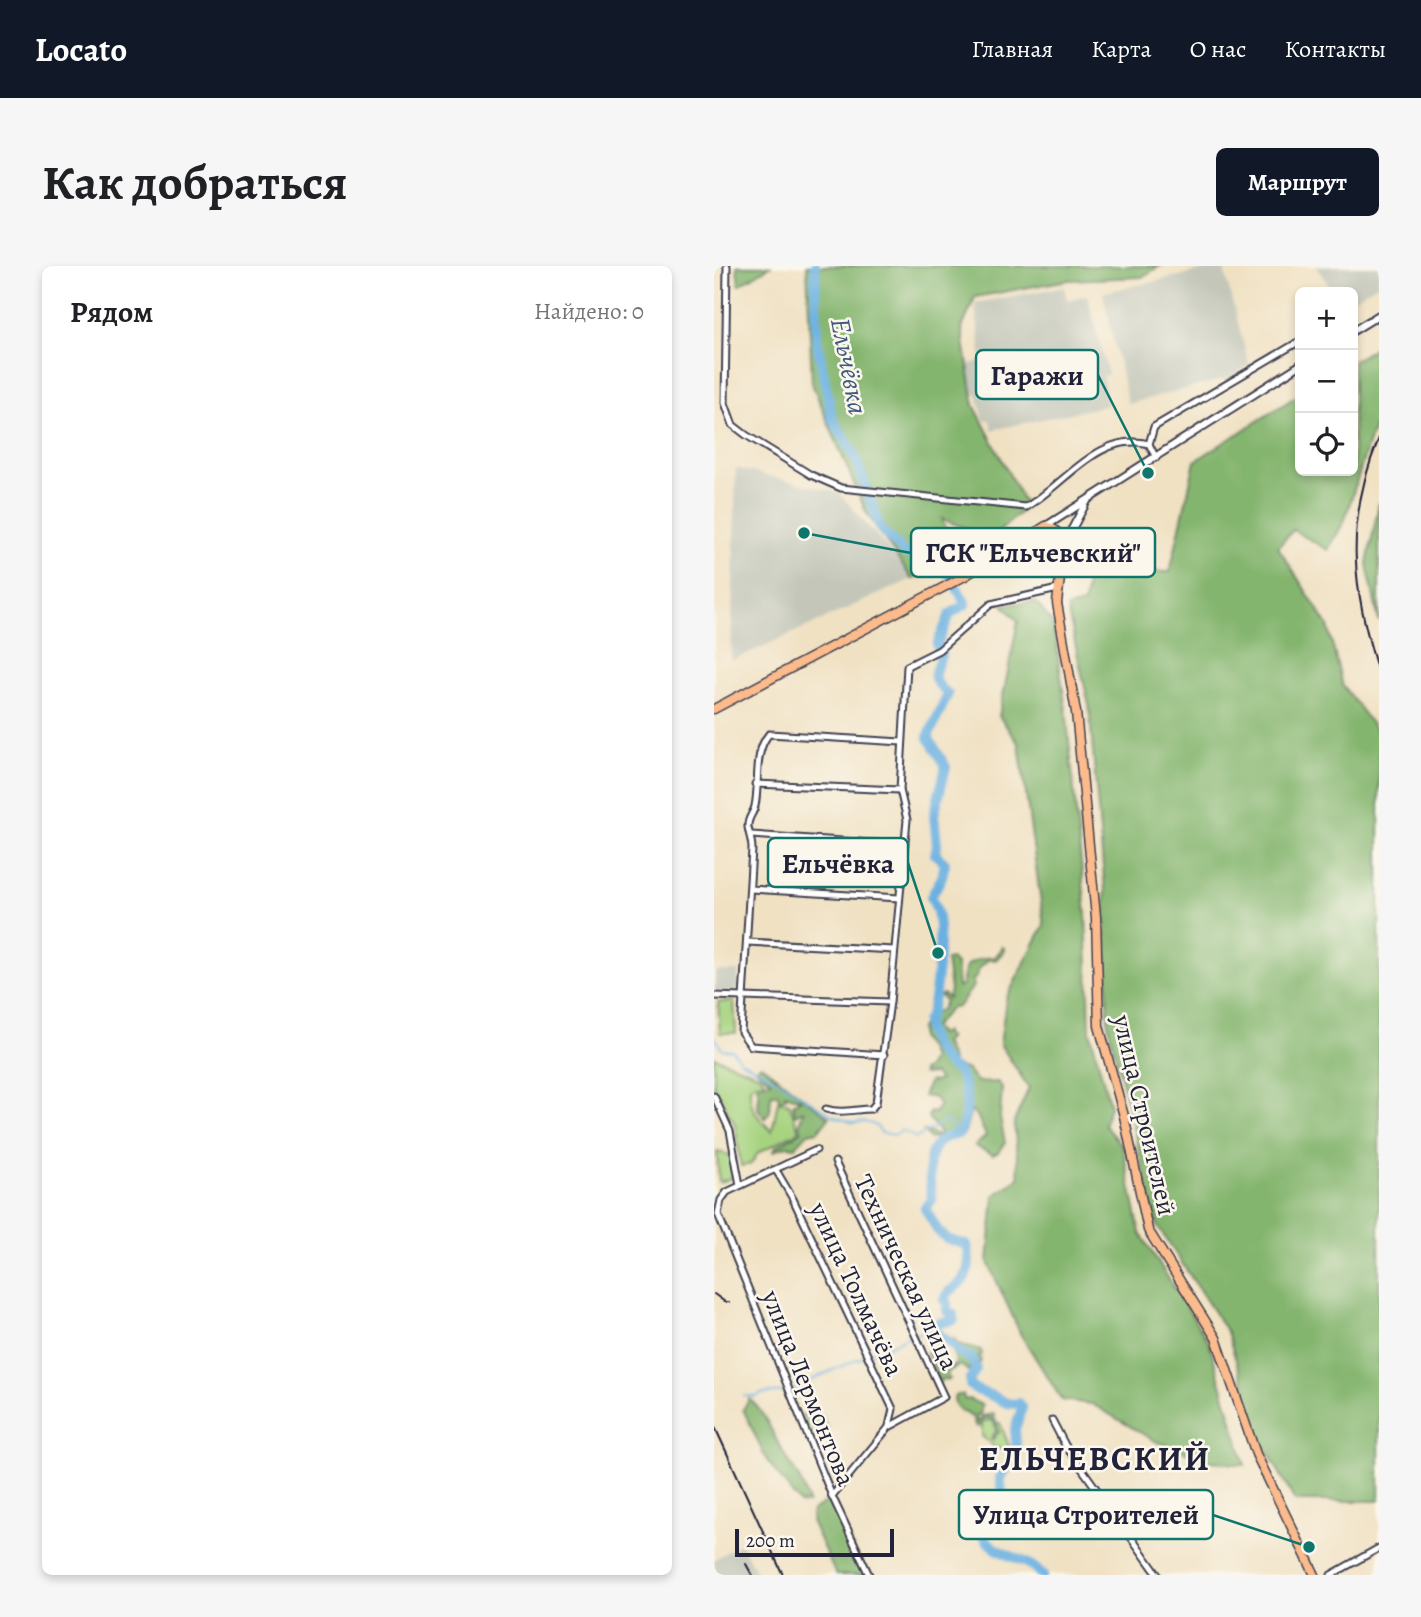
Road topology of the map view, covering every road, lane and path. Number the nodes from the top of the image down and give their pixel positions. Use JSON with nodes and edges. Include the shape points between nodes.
{"nodes":[{"id":1,"x":727,"y":266,"type":"edge"},
{"id":2,"x":1379,"y":315,"type":"edge"},
{"id":3,"x":1358,"y":328,"type":"edge"},
{"id":4,"x":1295,"y":344,"type":"edge"},
{"id":5,"x":1295,"y":368,"type":"edge"},
{"id":6,"x":1149,"y":444,"type":"junction"},
{"id":7,"x":1156,"y":458,"type":"junction"},
{"id":8,"x":1087,"y":501,"type":"junction"},
{"id":9,"x":1046,"y":526,"type":"junction"},
{"id":10,"x":1064,"y":544,"type":"junction"},
{"id":11,"x":1059,"y":589,"type":"junction"},
{"id":12,"x":714,"y":709,"type":"edge"},
{"id":13,"x":902,"y":742,"type":"junction"},
{"id":14,"x":755,"y":783,"type":"junction"},
{"id":15,"x":901,"y":790,"type":"junction"},
{"id":16,"x":751,"y":835,"type":"junction"},
{"id":17,"x":904,"y":845,"type":"junction"},
{"id":18,"x":750,"y":889,"type":"junction"},
{"id":19,"x":899,"y":898,"type":"junction"},
{"id":20,"x":747,"y":942,"type":"junction"},
{"id":21,"x":894,"y":950,"type":"junction"},
{"id":22,"x":714,"y":996,"type":"edge"},
{"id":23,"x":742,"y":996,"type":"junction"},
{"id":24,"x":890,"y":1002,"type":"junction"},
{"id":25,"x":884,"y":1055,"type":"junction"},
{"id":26,"x":714,"y":1096,"type":"edge"},
{"id":27,"x":826,"y":1109,"type":"dead end"},
{"id":28,"x":816,"y":1150,"type":"dead end"},
{"id":29,"x":835,"y":1162,"type":"dead end"},
{"id":30,"x":776,"y":1170,"type":"junction"},
{"id":31,"x":740,"y":1185,"type":"junction"},
{"id":32,"x":1052,"y":1420,"type":"dead end"},
{"id":33,"x":889,"y":1427,"type":"junction"},
{"id":34,"x":832,"y":1496,"type":"junction"},
{"id":35,"x":1379,"y":1548,"type":"edge"},
{"id":36,"x":869,"y":1575,"type":"edge"},
{"id":37,"x":1158,"y":1575,"type":"edge"},
{"id":38,"x":1315,"y":1575,"type":"edge"},
{"id":39,"x":1331,"y":1575,"type":"edge"}],
"edges":[{"from":1,"to":6,"type":"street","via":[[725,403],[733,425],[831,486],[1026,507],[1091,455],[1136,441]]},
{"from":2,"to":3,"type":"street"},
{"from":4,"to":6,"type":"street","via":[[1154,427]]},
{"from":5,"to":7,"type":"street"},
{"from":6,"to":7,"type":"street"},
{"from":7,"to":8,"type":"street"},
{"from":8,"to":9,"type":"street"},
{"from":8,"to":10,"type":"street","name":"улица Строителей"},
{"from":9,"to":10,"type":"main road","via":[[1057,531]]},
{"from":9,"to":12,"type":"main road","via":[[963,577]]},
{"from":10,"to":11,"type":"main road","name":"улица Строителей"},
{"from":11,"to":13,"type":"street","via":[[991,604],[939,650],[906,666]]},
{"from":11,"to":38,"type":"main road","name":"улица Строителей","via":[[1057,603],[1076,712],[1096,917],[1100,1026],[1148,1230],[1216,1338],[1256,1454]]},
{"from":13,"to":14,"type":"street","via":[[769,734],[763,741]]},
{"from":13,"to":15,"type":"street"},
{"from":14,"to":15,"type":"street"},
{"from":14,"to":16,"type":"street","via":[[755,807],[748,828]]},
{"from":15,"to":17,"type":"street","via":[[907,820]]},
{"from":16,"to":17,"type":"street"},
{"from":16,"to":18,"type":"street"},
{"from":17,"to":19,"type":"street"},
{"from":18,"to":19,"type":"street"},
{"from":18,"to":20,"type":"street"},
{"from":19,"to":21,"type":"street"},
{"from":20,"to":21,"type":"street"},
{"from":20,"to":23,"type":"street"},
{"from":21,"to":24,"type":"street"},
{"from":22,"to":23,"type":"street"},
{"from":23,"to":24,"type":"street"},
{"from":23,"to":25,"type":"street","via":[[741,1032],[751,1046]]},
{"from":24,"to":25,"type":"street"},
{"from":25,"to":27,"type":"street","via":[[873,1107],[840,1112]]},
{"from":26,"to":31,"type":"street","via":[[730,1131]]},
{"from":28,"to":30,"type":"street"},
{"from":29,"to":33,"type":"street","name":"Техническая улица","via":[[944,1397]]},
{"from":30,"to":31,"type":"street"},
{"from":30,"to":33,"type":"street","name":"улица Толмачёва","via":[[893,1409]]},
{"from":31,"to":34,"type":"street","name":"улица Лермонтова","via":[[724,1195],[718,1214]]},
{"from":32,"to":37,"type":"street"},
{"from":33,"to":34,"type":"street"},
{"from":34,"to":36,"type":"street","name":"улица Лермонтова"},
{"from":35,"to":39,"type":"street"}]}
